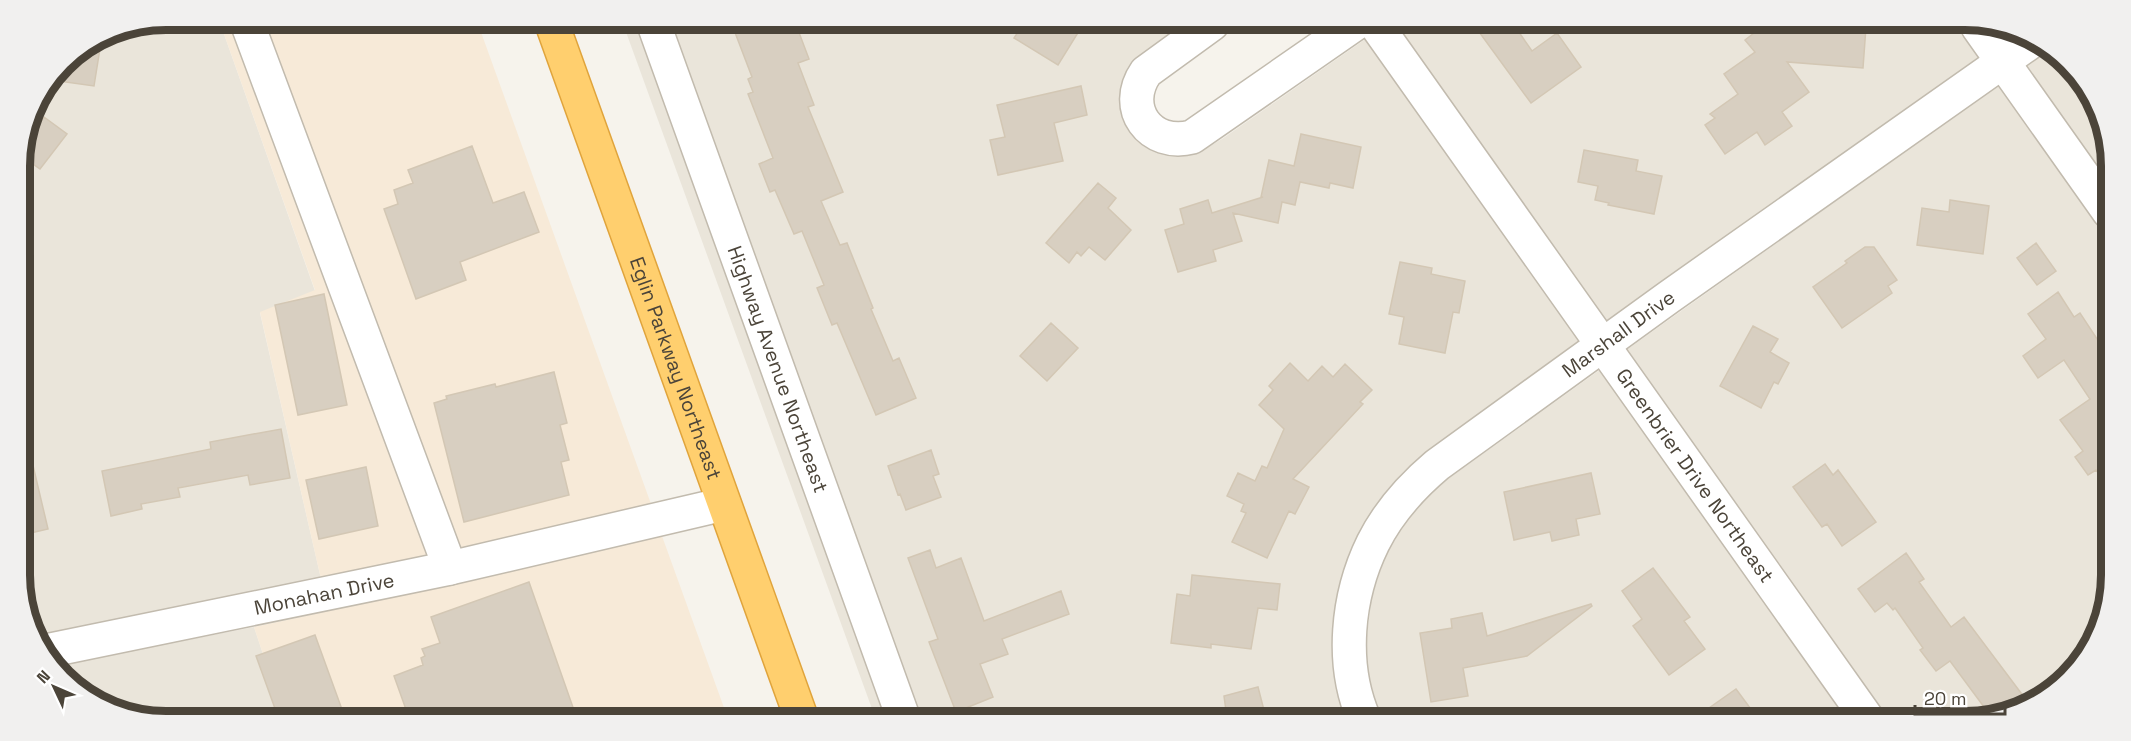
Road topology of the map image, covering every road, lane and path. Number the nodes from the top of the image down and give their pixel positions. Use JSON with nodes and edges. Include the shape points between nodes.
{"nodes":[{"id":1,"x":250,"y":30,"type":"edge"},
{"id":2,"x":554,"y":30,"type":"edge"},
{"id":3,"x":656,"y":30,"type":"edge"},
{"id":4,"x":1204,"y":30,"type":"edge"},
{"id":5,"x":1346,"y":30,"type":"edge"},
{"id":6,"x":1380,"y":30,"type":"edge"},
{"id":7,"x":1981,"y":31,"type":"edge"},
{"id":8,"x":2026,"y":44,"type":"edge"},
{"id":9,"x":2002,"y":61,"type":"junction"},
{"id":10,"x":2101,"y":201,"type":"edge"},
{"id":11,"x":1603,"y":346,"type":"junction"},
{"id":12,"x":724,"y":504,"type":"junction"},
{"id":13,"x":450,"y":568,"type":"junction"},
{"id":14,"x":52,"y":650,"type":"edge"},
{"id":15,"x":799,"y":711,"type":"edge"},
{"id":16,"x":901,"y":711,"type":"edge"},
{"id":17,"x":1361,"y":711,"type":"edge"},
{"id":18,"x":1862,"y":711,"type":"edge"}],
"edges":[{"from":1,"to":13,"type":"street"},
{"from":2,"to":12,"type":"highway","name":"Eglin Parkway Northeast"},
{"from":3,"to":16,"type":"street","name":"Highway Avenue Northeast"},
{"from":4,"to":5,"type":"street","via":[[1146,72],[1139,82],[1136,105],[1144,124],[1161,137],[1192,137]]},
{"from":6,"to":11,"type":"street","name":"Greenbrier Drive Northeast"},
{"from":7,"to":9,"type":"street"},
{"from":8,"to":9,"type":"street","name":"Marshall Drive"},
{"from":9,"to":10,"type":"street"},
{"from":9,"to":11,"type":"street","name":"Marshall Drive"},
{"from":11,"to":17,"type":"street","name":"Marshall Drive","via":[[1437,465],[1394,509],[1373,543],[1352,608],[1349,642],[1353,686]]},
{"from":11,"to":18,"type":"street","name":"Greenbrier Drive Northeast"},
{"from":12,"to":13,"type":"street","name":"Monahan Drive"},
{"from":12,"to":15,"type":"highway","name":"Eglin Parkway Northeast"},
{"from":13,"to":14,"type":"street","name":"Monahan Drive"}]}
